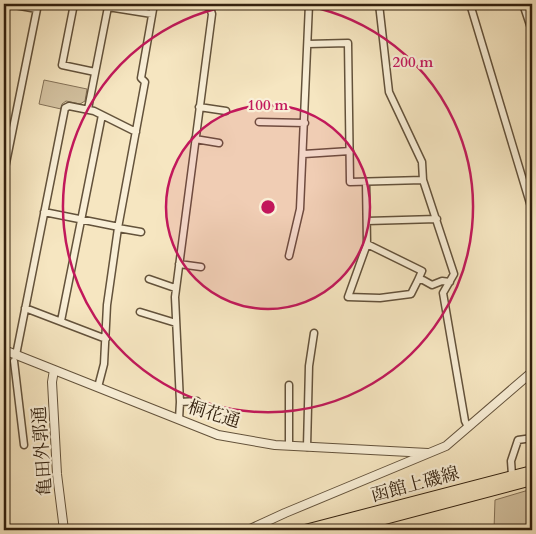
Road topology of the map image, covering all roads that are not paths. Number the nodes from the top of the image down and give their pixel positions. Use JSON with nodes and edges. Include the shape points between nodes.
{"nodes":[{"id":1,"x":10,"y":4,"type":"edge"},
{"id":2,"x":74,"y":4,"type":"edge"},
{"id":3,"x":154,"y":4,"type":"edge"},
{"id":4,"x":202,"y":4,"type":"edge"},
{"id":5,"x":309,"y":4,"type":"edge"},
{"id":6,"x":379,"y":4,"type":"edge"},
{"id":7,"x":470,"y":4,"type":"edge"},
{"id":8,"x":522,"y":4,"type":"edge"},
{"id":9,"x":105,"y":5,"type":"edge"},
{"id":10,"x":152,"y":14,"type":"junction"},
{"id":11,"x":532,"y":31,"type":"edge"},
{"id":12,"x":308,"y":44,"type":"junction"},
{"id":13,"x":95,"y":72,"type":"junction"},
{"id":14,"x":198,"y":107,"type":"junction"},
{"id":15,"x":88,"y":109,"type":"junction"},
{"id":16,"x":226,"y":111,"type":"dead end"},
{"id":17,"x":102,"y":115,"type":"junction"},
{"id":18,"x":258,"y":122,"type":"dead end"},
{"id":19,"x":305,"y":123,"type":"junction"},
{"id":20,"x":136,"y":132,"type":"junction"},
{"id":21,"x":195,"y":139,"type":"junction"},
{"id":22,"x":219,"y":143,"type":"dead end"},
{"id":23,"x":350,"y":151,"type":"junction"},
{"id":24,"x":304,"y":154,"type":"junction"},
{"id":25,"x":4,"y":173,"type":"edge"},
{"id":26,"x":423,"y":180,"type":"junction"},
{"id":27,"x":366,"y":182,"type":"junction"},
{"id":28,"x":532,"y":210,"type":"edge"},
{"id":29,"x":44,"y":212,"type":"junction"},
{"id":30,"x":437,"y":219,"type":"junction"},
{"id":31,"x":81,"y":220,"type":"junction"},
{"id":32,"x":367,"y":221,"type":"junction"},
{"id":33,"x":119,"y":228,"type":"junction"},
{"id":34,"x":142,"y":232,"type":"dead end"},
{"id":35,"x":367,"y":244,"type":"junction"},
{"id":36,"x":289,"y":256,"type":"dead end"},
{"id":37,"x":178,"y":264,"type":"junction"},
{"id":38,"x":201,"y":267,"type":"dead end"},
{"id":39,"x":149,"y":279,"type":"dead end"},
{"id":40,"x":418,"y":280,"type":"junction"},
{"id":41,"x":450,"y":282,"type":"junction"},
{"id":42,"x":176,"y":288,"type":"junction"},
{"id":43,"x":25,"y":308,"type":"junction"},
{"id":44,"x":140,"y":312,"type":"dead end"},
{"id":45,"x":60,"y":322,"type":"junction"},
{"id":46,"x":176,"y":324,"type":"junction"},
{"id":47,"x":314,"y":333,"type":"dead end"},
{"id":48,"x":106,"y":339,"type":"junction"},
{"id":49,"x":4,"y":350,"type":"edge"},
{"id":50,"x":15,"y":358,"type":"junction"},
{"id":51,"x":54,"y":370,"type":"junction"},
{"id":52,"x":532,"y":372,"type":"edge"},
{"id":53,"x":289,"y":385,"type":"dead end"},
{"id":54,"x":98,"y":387,"type":"junction"},
{"id":55,"x":197,"y":401,"type":"dead end"},
{"id":56,"x":180,"y":402,"type":"junction"},
{"id":57,"x":179,"y":419,"type":"junction"},
{"id":58,"x":468,"y":427,"type":"junction"},
{"id":59,"x":532,"y":438,"type":"edge"},
{"id":60,"x":24,"y":445,"type":"dead end"},
{"id":61,"x":290,"y":445,"type":"junction"},
{"id":62,"x":307,"y":447,"type":"junction"},
{"id":63,"x":428,"y":453,"type":"junction"},
{"id":64,"x":532,"y":470,"type":"edge"},
{"id":65,"x":512,"y":476,"type":"junction"},
{"id":66,"x":532,"y":480,"type":"edge"},
{"id":67,"x":64,"y":530,"type":"edge"},
{"id":68,"x":248,"y":530,"type":"edge"},
{"id":69,"x":305,"y":530,"type":"edge"},
{"id":70,"x":343,"y":530,"type":"edge"}],
"edges":[{"from":1,"to":25,"type":"street","via":[[38,9]]},
{"from":2,"to":13,"type":"street","via":[[62,65]]},
{"from":3,"to":10,"type":"street"},
{"from":4,"to":14,"type":"street","via":[[210,8],[212,14]]},
{"from":5,"to":12,"type":"street"},
{"from":6,"to":26,"type":"street","via":[[389,92],[422,162]]},
{"from":7,"to":28,"type":"street"},
{"from":8,"to":11,"type":"street"},
{"from":9,"to":10,"type":"street"},
{"from":9,"to":13,"type":"street"},
{"from":10,"to":20,"type":"street"},
{"from":12,"to":19,"type":"street"},
{"from":12,"to":23,"type":"street","via":[[348,44]]},
{"from":13,"to":15,"type":"street"},
{"from":14,"to":16,"type":"street"},
{"from":14,"to":21,"type":"street"},
{"from":15,"to":17,"type":"street"},
{"from":15,"to":29,"type":"street","via":[[65,108]]},
{"from":17,"to":20,"type":"street"},
{"from":17,"to":31,"type":"street"},
{"from":18,"to":19,"type":"street"},
{"from":19,"to":24,"type":"street"},
{"from":20,"to":33,"type":"street"},
{"from":21,"to":22,"type":"street"},
{"from":21,"to":37,"type":"street"},
{"from":23,"to":24,"type":"street"},
{"from":23,"to":27,"type":"street","via":[[350,182]]},
{"from":24,"to":36,"type":"street","via":[[300,214]]},
{"from":26,"to":27,"type":"street"},
{"from":26,"to":30,"type":"street"},
{"from":27,"to":32,"type":"street"},
{"from":29,"to":31,"type":"street"},
{"from":29,"to":43,"type":"street"},
{"from":30,"to":32,"type":"street"},
{"from":30,"to":41,"type":"street","via":[[454,274]]},
{"from":31,"to":33,"type":"street"},
{"from":31,"to":45,"type":"street"},
{"from":32,"to":35,"type":"street"},
{"from":33,"to":34,"type":"street"},
{"from":33,"to":48,"type":"street","via":[[107,305]]},
{"from":35,"to":40,"type":"street","via":[[422,271]]},
{"from":35,"to":40,"type":"street","via":[[348,297],[380,298],[410,294]]},
{"from":37,"to":38,"type":"street"},
{"from":37,"to":42,"type":"street"},
{"from":39,"to":42,"type":"street"},
{"from":40,"to":41,"type":"street","via":[[432,285]]},
{"from":41,"to":58,"type":"street","via":[[443,293]]},
{"from":42,"to":46,"type":"street"},
{"from":43,"to":45,"type":"street"},
{"from":43,"to":50,"type":"street"},
{"from":44,"to":46,"type":"street"},
{"from":45,"to":48,"type":"street"},
{"from":46,"to":56,"type":"street"},
{"from":47,"to":62,"type":"street","via":[[309,366]]},
{"from":48,"to":54,"type":"street"},
{"from":49,"to":50,"type":"street","name":"桐花通"},
{"from":50,"to":51,"type":"street","name":"桐花通"},
{"from":50,"to":60,"type":"street"},
{"from":51,"to":54,"type":"street","name":"桐花通"},
{"from":51,"to":67,"type":"street","name":"亀田外郭通","via":[[57,474]]},
{"from":52,"to":58,"type":"street"},
{"from":53,"to":61,"type":"street"},
{"from":54,"to":57,"type":"street","name":"桐花通"},
{"from":55,"to":56,"type":"street"},
{"from":56,"to":57,"type":"street"},
{"from":57,"to":61,"type":"street","name":"桐花通","via":[[218,435]]},
{"from":58,"to":63,"type":"street","via":[[446,446]]},
{"from":59,"to":65,"type":"street","via":[[518,440],[511,461]]},
{"from":61,"to":62,"type":"street","name":"桐花通"},
{"from":62,"to":63,"type":"street","name":"桐花通"},
{"from":63,"to":68,"type":"street"},
{"from":64,"to":65,"type":"main road","name":"函館上磯線"},
{"from":65,"to":69,"type":"main road","name":"函館上磯線"},
{"from":66,"to":70,"type":"main road","name":"函館上磯線"}]}
